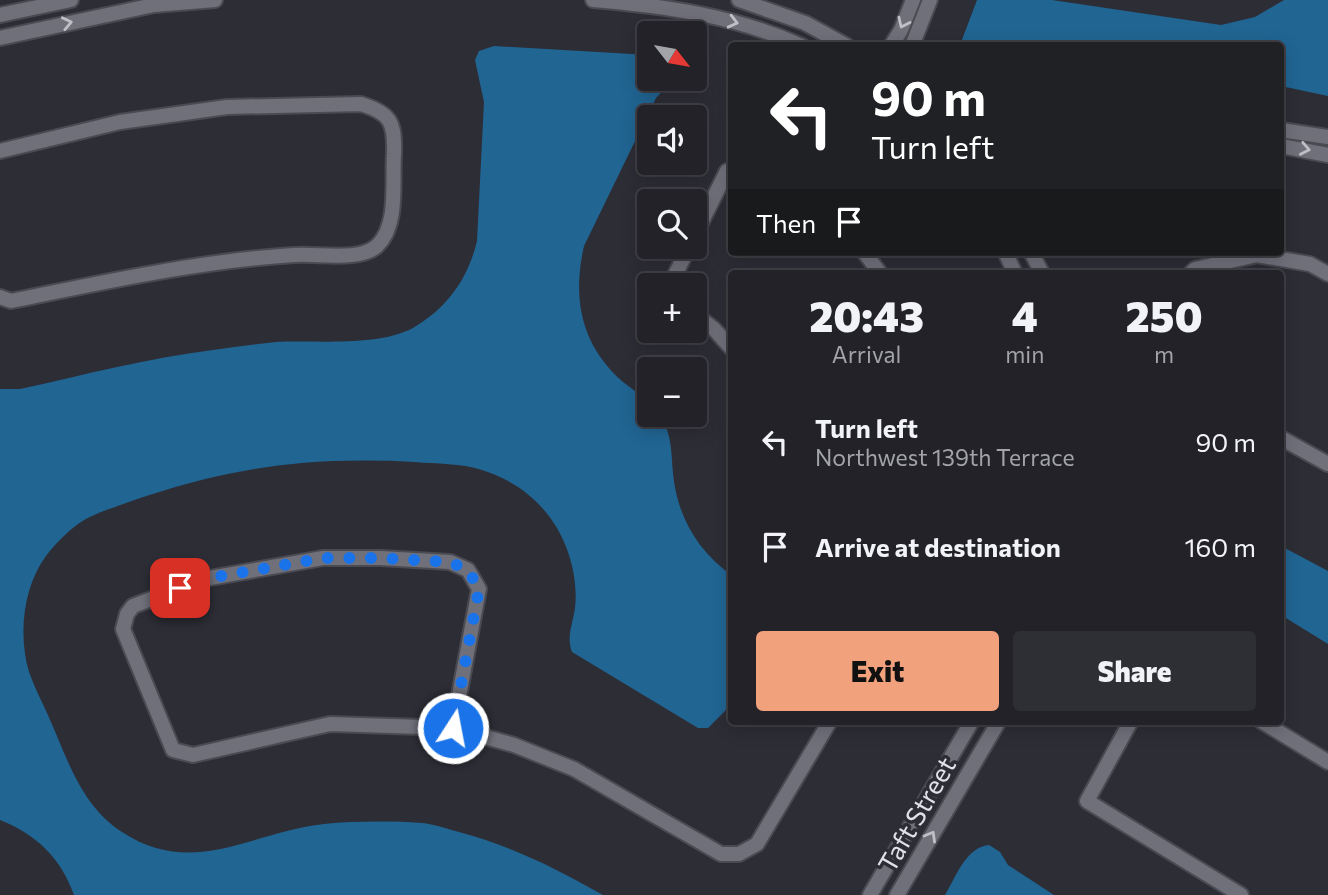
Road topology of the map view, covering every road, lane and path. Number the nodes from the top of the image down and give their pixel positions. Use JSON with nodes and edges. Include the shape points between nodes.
{"nodes":[{"id":1,"x":71,"y":0,"type":"edge"},
{"id":2,"x":215,"y":0,"type":"edge"},
{"id":3,"x":593,"y":0,"type":"edge"},
{"id":4,"x":738,"y":0,"type":"edge"},
{"id":5,"x":913,"y":0,"type":"edge"},
{"id":6,"x":930,"y":0,"type":"edge"},
{"id":7,"x":0,"y":15,"type":"edge"},
{"id":8,"x":0,"y":38,"type":"edge"},
{"id":9,"x":791,"y":42,"type":"edge"},
{"id":10,"x":840,"y":42,"type":"edge"},
{"id":11,"x":894,"y":42,"type":"edge"},
{"id":12,"x":914,"y":42,"type":"edge"},
{"id":13,"x":1284,"y":130,"type":"edge"},
{"id":14,"x":1328,"y":137,"type":"edge"},
{"id":15,"x":1284,"y":147,"type":"edge"},
{"id":16,"x":0,"y":151,"type":"edge"},
{"id":17,"x":1328,"y":155,"type":"edge"},
{"id":18,"x":728,"y":171,"type":"edge"},
{"id":19,"x":707,"y":211,"type":"edge"},
{"id":20,"x":867,"y":256,"type":"edge"},
{"id":21,"x":1257,"y":256,"type":"edge"},
{"id":22,"x":1257,"y":256,"type":"edge"},
{"id":23,"x":878,"y":270,"type":"edge"},
{"id":24,"x":1194,"y":270,"type":"edge"},
{"id":25,"x":1328,"y":274,"type":"edge"},
{"id":26,"x":0,"y":296,"type":"edge"},
{"id":27,"x":707,"y":323,"type":"edge"},
{"id":28,"x":728,"y":345,"type":"edge"},
{"id":29,"x":1284,"y":440,"type":"edge"},
{"id":30,"x":1328,"y":464,"type":"edge"},
{"id":31,"x":828,"y":725,"type":"edge"},
{"id":32,"x":970,"y":725,"type":"edge"},
{"id":33,"x":997,"y":725,"type":"edge"},
{"id":34,"x":1129,"y":725,"type":"edge"},
{"id":35,"x":1268,"y":725,"type":"edge"},
{"id":36,"x":453,"y":728,"type":"junction"},
{"id":37,"x":1328,"y":761,"type":"edge"},
{"id":38,"x":870,"y":895,"type":"edge"},
{"id":39,"x":897,"y":895,"type":"edge"},
{"id":40,"x":1241,"y":895,"type":"edge"}],
"edges":[{"from":1,"to":7,"type":"street"},
{"from":8,"to":2,"type":"street","one_way":true,"via":[[154,5]]},
{"from":3,"to":9,"type":"street","one_way":true,"via":[[690,11]]},
{"from":4,"to":10,"type":"street","via":[[805,23]]},
{"from":5,"to":11,"type":"street","one_way":true},
{"from":6,"to":12,"type":"street"},
{"from":13,"to":14,"type":"street"},
{"from":15,"to":17,"type":"street","one_way":true},
{"from":16,"to":26,"type":"street","via":[[120,122],[227,107],[361,104],[381,110],[395,131],[390,224],[377,245],[362,255],[297,254],[200,263],[11,301]]},
{"from":18,"to":19,"type":"street"},
{"from":20,"to":23,"type":"street"},
{"from":21,"to":24,"type":"street"},
{"from":22,"to":25,"type":"street","via":[[1310,264]]},
{"from":27,"to":28,"type":"street"},
{"from":29,"to":30,"type":"street"},
{"from":31,"to":36,"type":"street","via":[[757,844],[739,854],[721,854],[574,769]]},
{"from":32,"to":38,"type":"street","name":"Taft Street"},
{"from":39,"to":33,"type":"street","name":"Taft Street","one_way":true},
{"from":34,"to":40,"type":"street","via":[[1087,802]]},
{"from":35,"to":37,"type":"street"},
{"from":36,"to":36,"type":"street","via":[[479,589],[468,570],[450,562],[323,558],[204,579],[133,606],[127,614],[123,629],[173,750],[183,754],[330,724]]}]}
